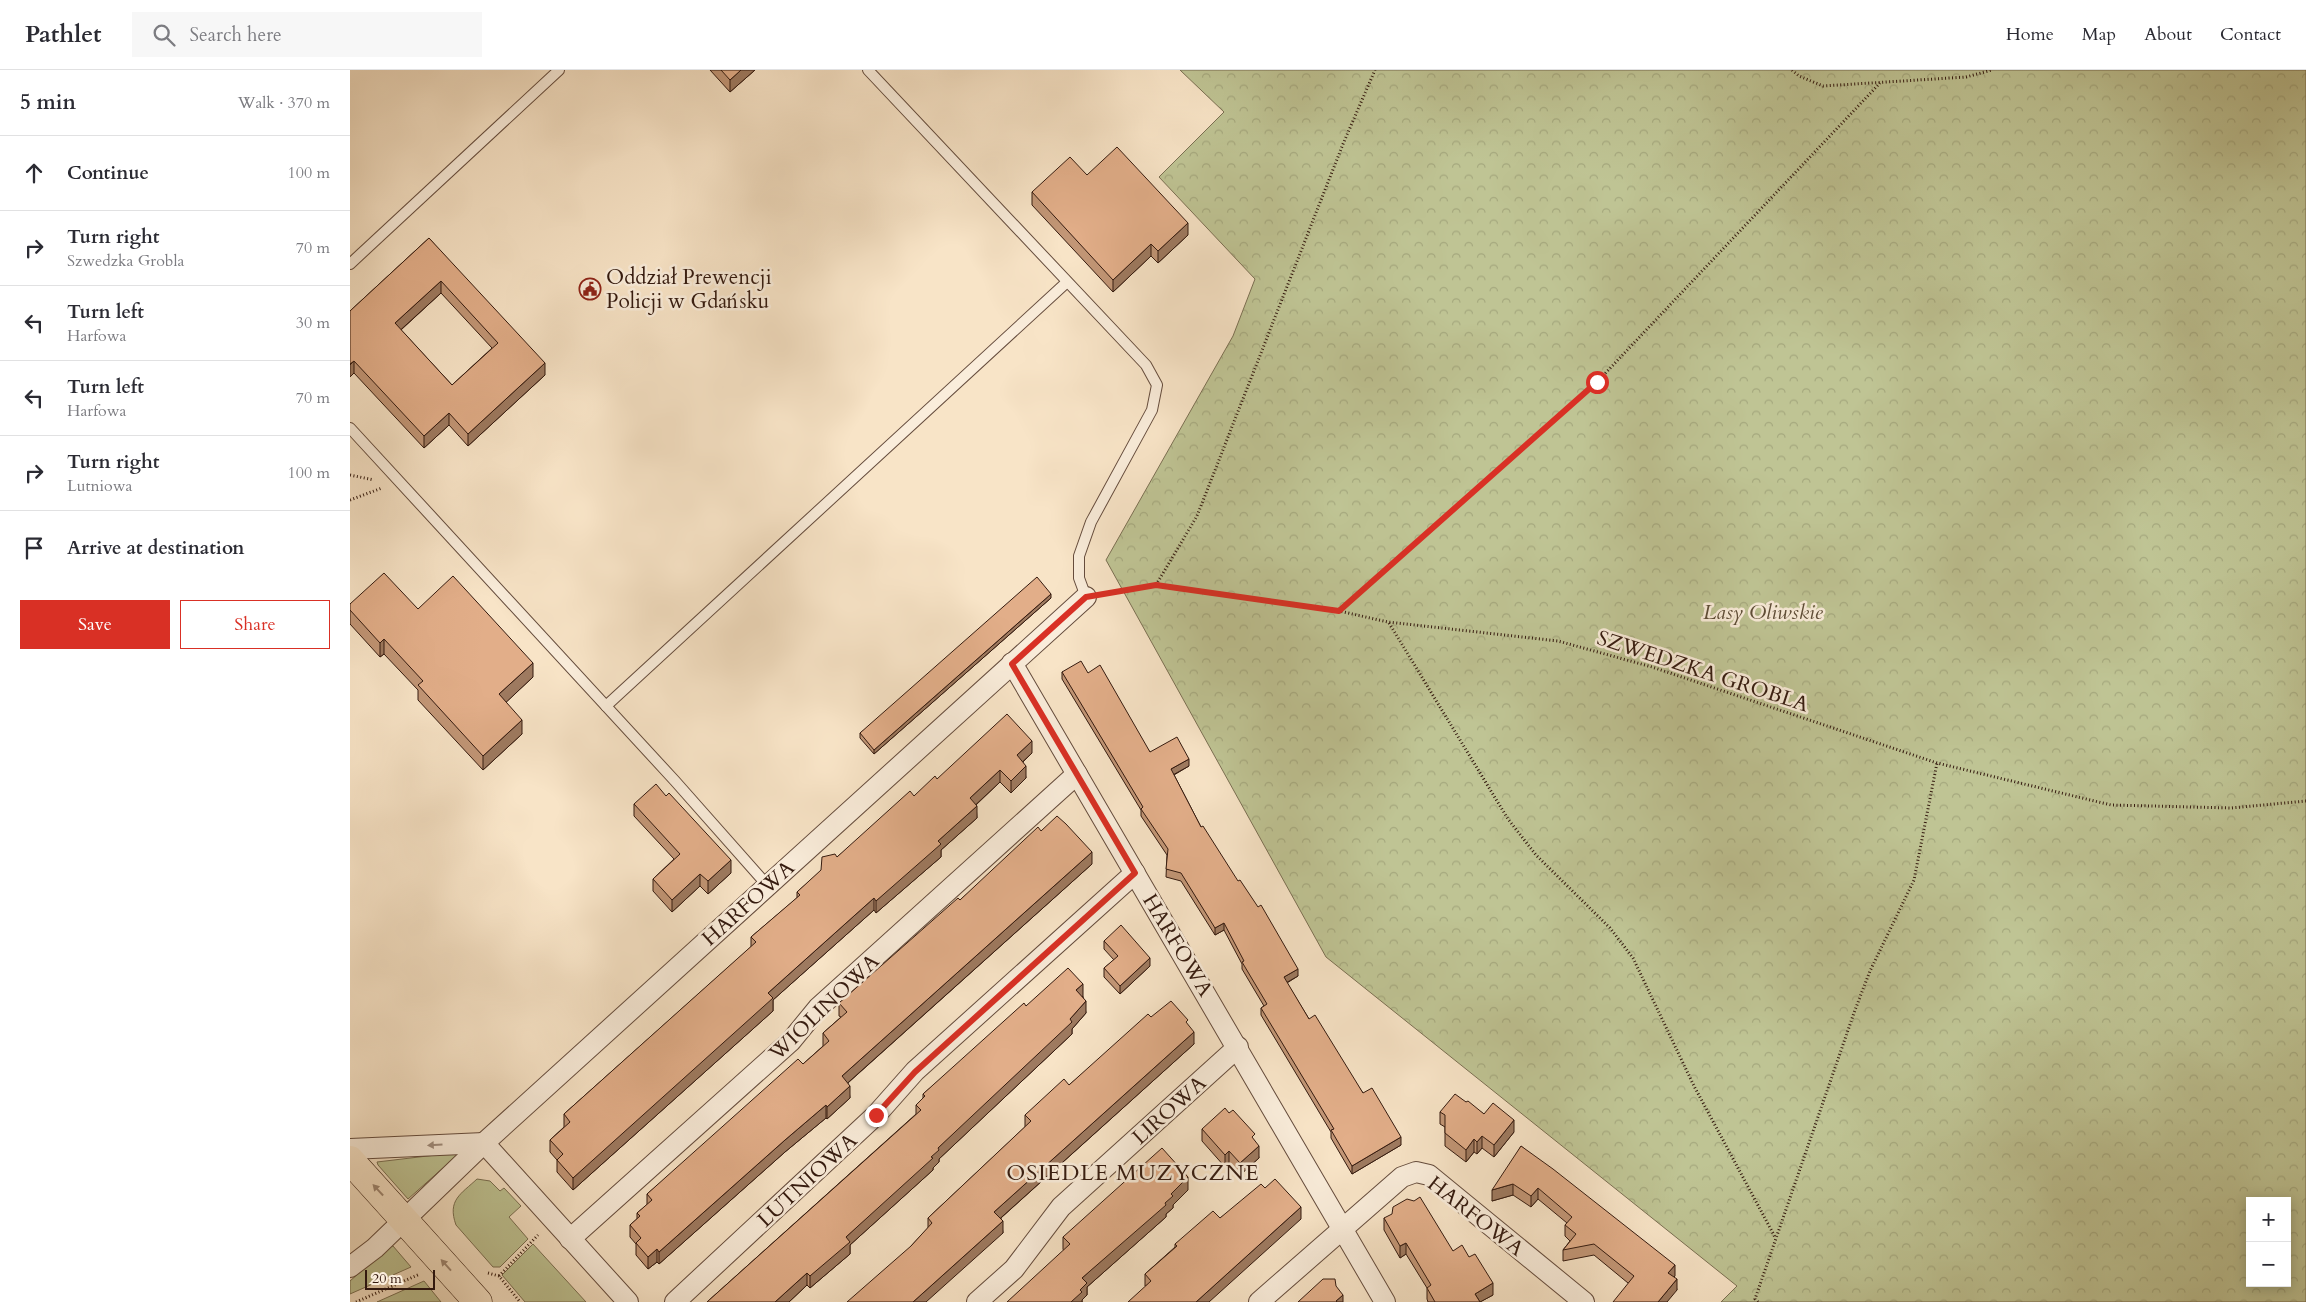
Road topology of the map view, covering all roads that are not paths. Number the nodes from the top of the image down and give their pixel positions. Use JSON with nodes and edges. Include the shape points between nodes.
{"nodes":[{"id":1,"x":559,"y":70,"type":"edge"},
{"id":2,"x":868,"y":70,"type":"edge"},
{"id":3,"x":350,"y":264,"type":"edge"},
{"id":4,"x":1067,"y":282,"type":"junction"},
{"id":5,"x":350,"y":428,"type":"edge"},
{"id":6,"x":1086,"y":597,"type":"joint"},
{"id":7,"x":1012,"y":664,"type":"junction"},
{"id":8,"x":606,"y":706,"type":"junction"},
{"id":9,"x":1077,"y":774,"type":"junction"},
{"id":10,"x":1135,"y":873,"type":"junction"},
{"id":11,"x":767,"y":885,"type":"junction"},
{"id":12,"x":1238,"y":1047,"type":"junction"},
{"id":13,"x":484,"y":1143,"type":"junction"},
{"id":14,"x":350,"y":1149,"type":"edge"},
{"id":15,"x":350,"y":1160,"type":"edge"},
{"id":16,"x":405,"y":1220,"type":"junction"},
{"id":17,"x":1343,"y":1227,"type":"junction"},
{"id":18,"x":570,"y":1239,"type":"junction"},
{"id":19,"x":350,"y":1267,"type":"edge"},
{"id":20,"x":478,"y":1302,"type":"edge"},
{"id":21,"x":628,"y":1302,"type":"edge"},
{"id":22,"x":675,"y":1302,"type":"edge"},
{"id":23,"x":977,"y":1302,"type":"edge"},
{"id":24,"x":1259,"y":1302,"type":"edge"},
{"id":25,"x":1386,"y":1302,"type":"edge"},
{"id":26,"x":1584,"y":1302,"type":"edge"}],
"edges":[{"from":1,"to":3,"type":"lane"},
{"from":2,"to":4,"type":"lane"},
{"from":4,"to":6,"type":"lane","via":[[1146,365],[1157,385],[1152,410],[1090,522],[1079,556],[1079,578]]},
{"from":4,"to":8,"type":"lane"},
{"from":5,"to":8,"type":"lane"},
{"from":6,"to":7,"type":"street","name":"HARFOWA"},
{"from":7,"to":9,"type":"street","name":"HARFOWA"},
{"from":7,"to":11,"type":"street","name":"HARFOWA"},
{"from":8,"to":11,"type":"lane"},
{"from":9,"to":10,"type":"street","name":"HARFOWA"},
{"from":9,"to":18,"type":"street","name":"WIOLINOWA","via":[[818,1008],[792,1041]]},
{"from":10,"to":12,"type":"street","name":"HARFOWA"},
{"from":10,"to":22,"type":"street","name":"LUTNIOWA","via":[[915,1072],[876,1115]]},
{"from":11,"to":13,"type":"street","name":"HARFOWA"},
{"from":12,"to":17,"type":"street","name":"HARFOWA"},
{"from":12,"to":23,"type":"street","name":"LIROWA","via":[[1061,1207],[1014,1269]]},
{"from":13,"to":14,"type":"street","one_way":true},
{"from":13,"to":16,"type":"street","name":"HARFOWA"},
{"from":13,"to":18,"type":"street"},
{"from":16,"to":15,"type":"main road","one_way":true},
{"from":16,"to":19,"type":"street","name":"HARFOWA"},
{"from":20,"to":16,"type":"main road","one_way":true},
{"from":17,"to":24,"type":"street"},
{"from":17,"to":25,"type":"street","name":"HARFOWA"},
{"from":17,"to":26,"type":"street","name":"HARFOWA","via":[[1402,1177],[1416,1172],[1429,1175]]},
{"from":18,"to":21,"type":"street"}]}
